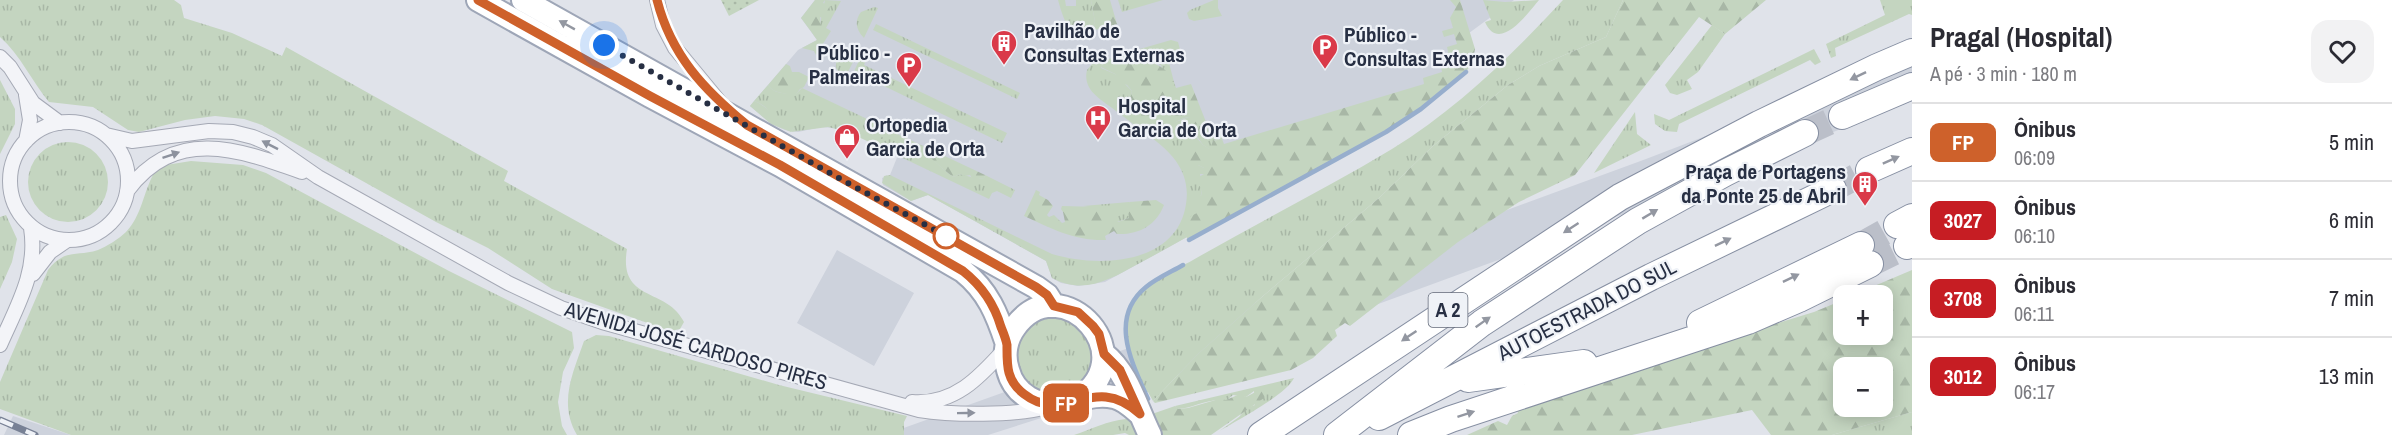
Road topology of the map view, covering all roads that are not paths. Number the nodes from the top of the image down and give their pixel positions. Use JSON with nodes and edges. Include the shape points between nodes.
{"nodes":[{"id":1,"x":478,"y":0,"type":"edge"},
{"id":2,"x":523,"y":0,"type":"edge"},
{"id":3,"x":657,"y":0,"type":"edge"},
{"id":4,"x":1912,"y":52,"type":"edge"},
{"id":5,"x":0,"y":57,"type":"edge"},
{"id":6,"x":1912,"y":86,"type":"edge"},
{"id":7,"x":26,"y":93,"type":"junction"},
{"id":8,"x":1842,"y":116,"type":"tunnel mouth"},
{"id":9,"x":60,"y":123,"type":"junction"},
{"id":10,"x":747,"y":125,"type":"junction"},
{"id":11,"x":1805,"y":133,"type":"tunnel mouth"},
{"id":12,"x":105,"y":135,"type":"junction"},
{"id":13,"x":26,"y":141,"type":"junction"},
{"id":14,"x":1912,"y":151,"type":"edge"},
{"id":15,"x":1869,"y":170,"type":"tunnel mouth"},
{"id":16,"x":318,"y":177,"type":"junction"},
{"id":17,"x":10,"y":187,"type":"junction"},
{"id":18,"x":1833,"y":189,"type":"tunnel mouth"},
{"id":19,"x":127,"y":191,"type":"junction"},
{"id":20,"x":0,"y":200,"type":"edge"},
{"id":21,"x":32,"y":228,"type":"junction"},
{"id":22,"x":66,"y":241,"type":"junction"},
{"id":23,"x":27,"y":283,"type":"junction"},
{"id":24,"x":1054,"y":306,"type":"junction"},
{"id":25,"x":0,"y":345,"type":"edge"},
{"id":26,"x":1006,"y":346,"type":"junction"},
{"id":27,"x":1104,"y":354,"type":"junction"},
{"id":28,"x":1447,"y":382,"type":"junction"},
{"id":29,"x":889,"y":400,"type":"junction"},
{"id":30,"x":1062,"y":403,"type":"junction"},
{"id":31,"x":1144,"y":423,"type":"edge"},
{"id":32,"x":1261,"y":435,"type":"edge"},
{"id":33,"x":1337,"y":435,"type":"edge"},
{"id":34,"x":1344,"y":435,"type":"edge"},
{"id":35,"x":1411,"y":435,"type":"edge"}],
"edges":[{"from":1,"to":26,"type":"main road","via":[[770,159],[963,271],[992,303]]},
{"from":10,"to":2,"type":"main road","one_way":true},
{"from":3,"to":10,"type":"street","via":[[663,25],[675,48],[718,102]]},
{"from":4,"to":32,"type":"highway","number":"A 2","one_way":true,"via":[[1759,124],[1620,197]]},
{"from":5,"to":7,"type":"street"},
{"from":6,"to":8,"type":"highway"},
{"from":7,"to":9,"type":"street"},
{"from":7,"to":13,"type":"street","via":[[30,120]]},
{"from":9,"to":12,"type":"street","via":[[92,127]]},
{"from":9,"to":13,"type":"street","via":[[47,126]]},
{"from":10,"to":24,"type":"main road","via":[[1036,287]]},
{"from":33,"to":11,"type":"highway","one_way":true,"via":[[1482,323],[1638,221]]},
{"from":16,"to":12,"type":"street","name":"AVENIDA JOSÉ CARDOSO PIRES","one_way":true,"via":[[272,145],[233,132],[192,132],[132,141]]},
{"from":12,"to":19,"type":"street","via":[[124,160]]},
{"from":13,"to":17,"type":"street","via":[[10,170]]},
{"from":15,"to":14,"type":"highway","one_way":true},
{"from":19,"to":16,"type":"street","name":"AVENIDA JOSÉ CARDOSO PIRES","one_way":true,"via":[[153,162],[170,154],[203,148],[250,154]]},
{"from":16,"to":29,"type":"street","name":"AVENIDA JOSÉ CARDOSO PIRES","via":[[508,283],[561,308]]},
{"from":17,"to":20,"type":"street"},
{"from":17,"to":21,"type":"street","via":[[13,202]]},
{"from":28,"to":18,"type":"highway","name":"AUTOESTRADA DO SUL","one_way":true},
{"from":19,"to":22,"type":"street","via":[[117,214],[99,233]]},
{"from":21,"to":22,"type":"street"},
{"from":21,"to":23,"type":"street","via":[[34,257]]},
{"from":22,"to":23,"type":"street","via":[[41,261]]},
{"from":23,"to":25,"type":"street"},
{"from":24,"to":26,"type":"main road","via":[[1028,314],[1015,327]]},
{"from":24,"to":27,"type":"main road","via":[[1086,318],[1099,334]]},
{"from":26,"to":29,"type":"street","name":"AVENIDA JOSÉ CARDOSO PIRES","via":[[980,377],[950,397],[929,402]]},
{"from":26,"to":30,"type":"main road","via":[[1007,369],[1016,387],[1033,400]]},
{"from":27,"to":30,"type":"main road","via":[[1096,383],[1089,391]]},
{"from":27,"to":31,"type":"main road","via":[[1120,370]]},
{"from":28,"to":34,"type":"highway","name":"AUTOESTRADA DO SUL"},
{"from":28,"to":35,"type":"highway","via":[[1614,358],[1865,254],[1799,299],[1748,321]]},
{"from":29,"to":30,"type":"street","name":"AVENIDA JOSÉ CARDOSO PIRES","one_way":true,"via":[[919,410],[950,413],[1032,411]]},
{"from":30,"to":31,"type":"main road","via":[[1113,397],[1126,402]]}]}
